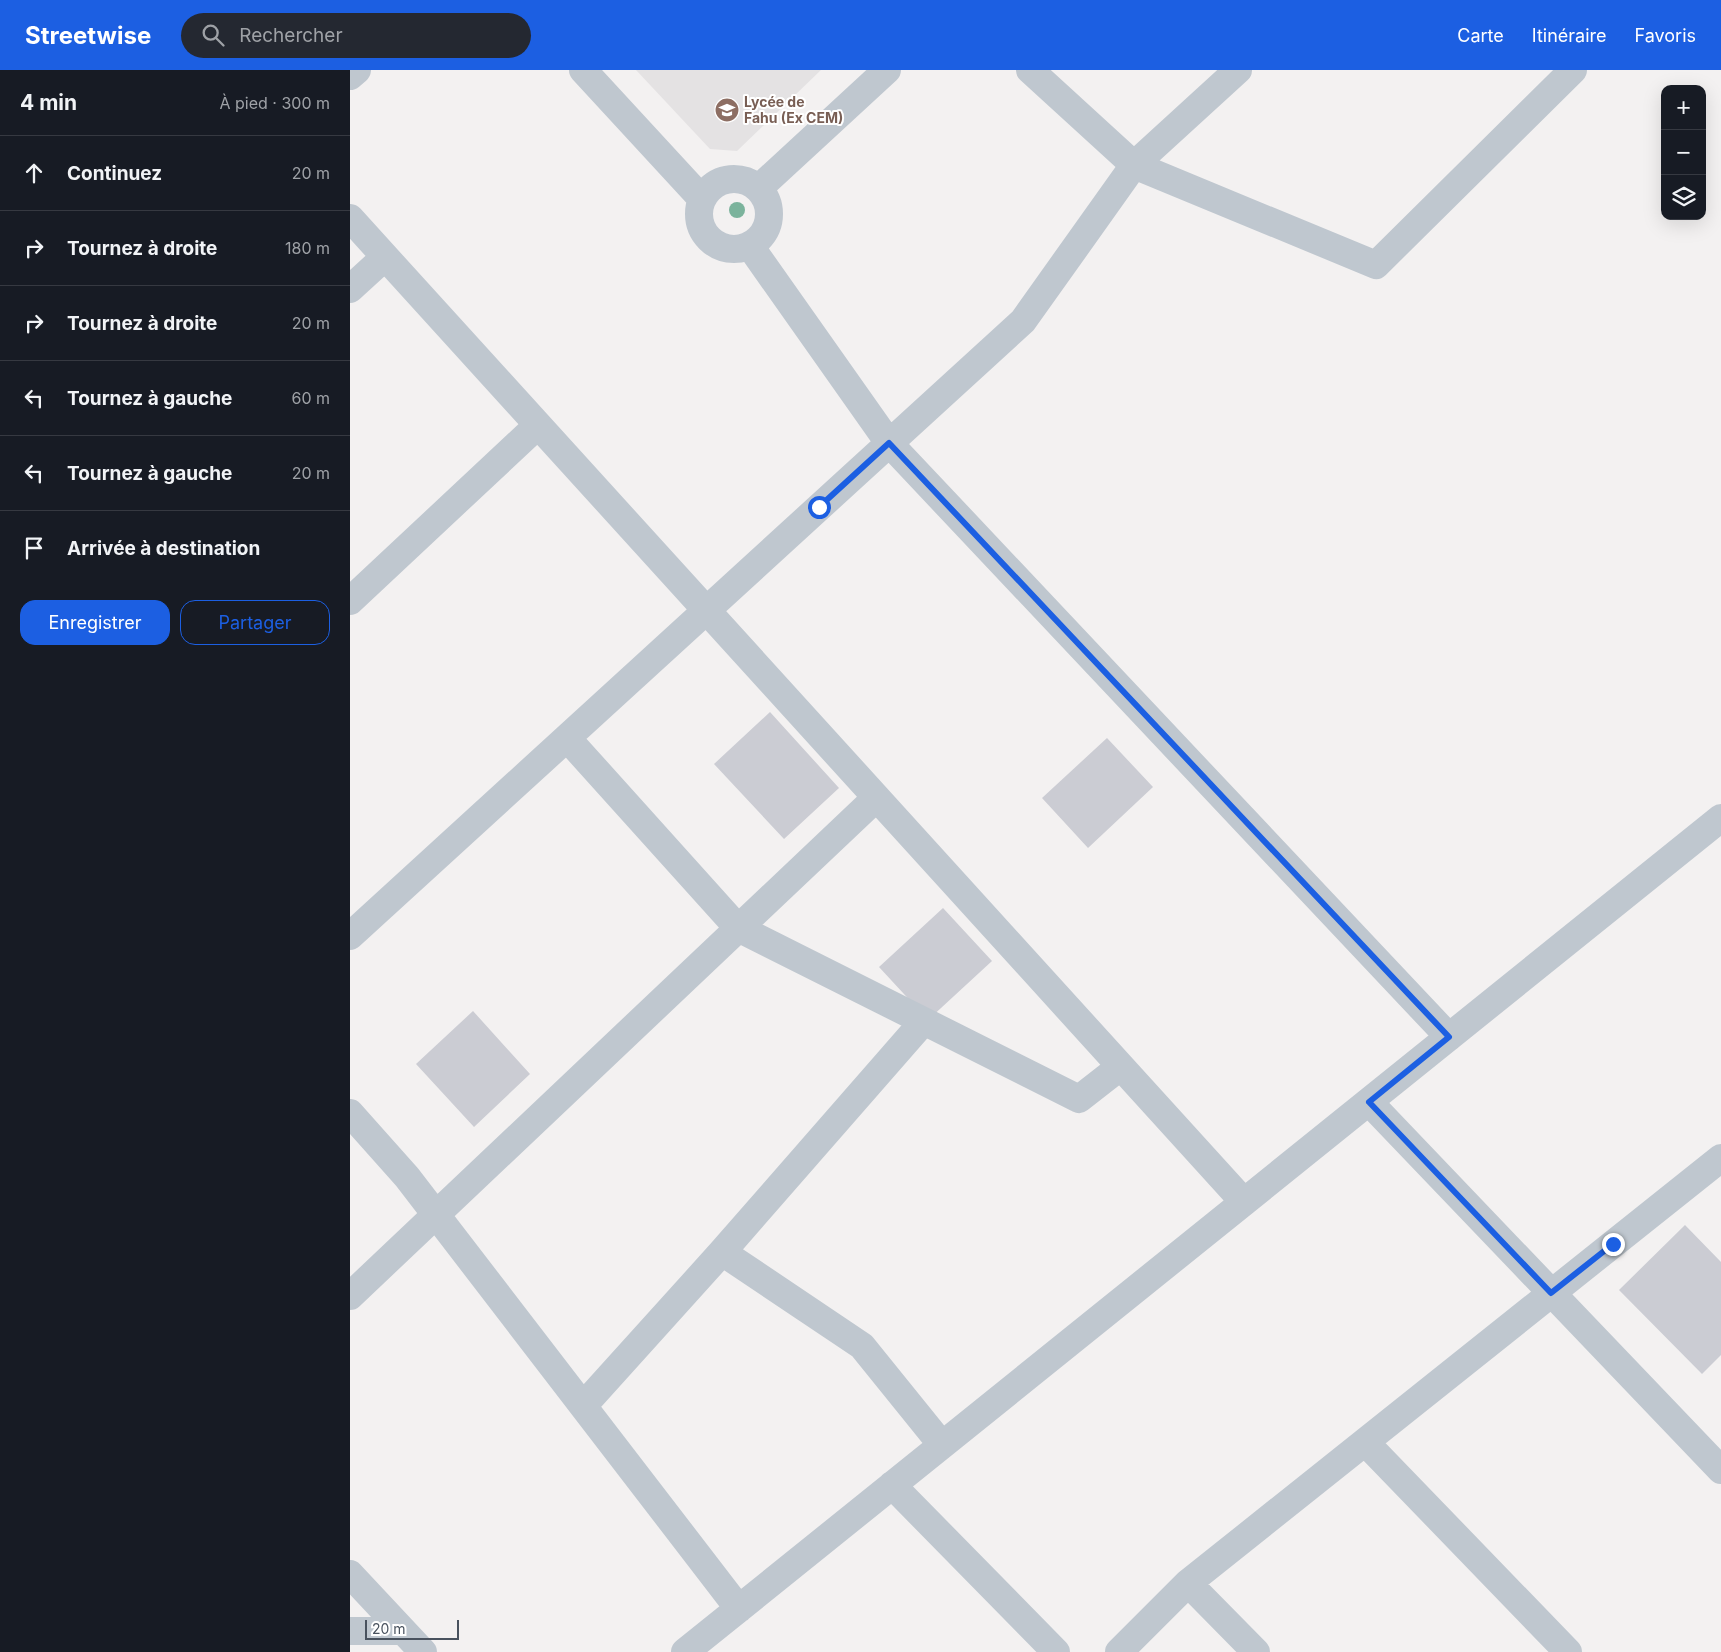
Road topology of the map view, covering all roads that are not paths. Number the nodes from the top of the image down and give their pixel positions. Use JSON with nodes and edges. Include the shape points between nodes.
{"nodes":[{"id":1,"x":357,"y":70,"type":"edge"},
{"id":2,"x":583,"y":70,"type":"edge"},
{"id":3,"x":887,"y":70,"type":"edge"},
{"id":4,"x":1030,"y":70,"type":"edge"},
{"id":5,"x":1238,"y":70,"type":"edge"},
{"id":6,"x":1573,"y":70,"type":"edge"},
{"id":7,"x":350,"y":76,"type":"edge"},
{"id":8,"x":1134,"y":165,"type":"junction"},
{"id":9,"x":759,"y":188,"type":"junction"},
{"id":10,"x":702,"y":198,"type":"junction"},
{"id":11,"x":350,"y":218,"type":"edge"},
{"id":12,"x":750,"y":246,"type":"junction"},
{"id":13,"x":385,"y":256,"type":"junction"},
{"id":14,"x":350,"y":289,"type":"edge"},
{"id":15,"x":538,"y":426,"type":"junction"},
{"id":16,"x":889,"y":443,"type":"junction"},
{"id":17,"x":350,"y":600,"type":"edge"},
{"id":18,"x":706,"y":610,"type":"junction"},
{"id":19,"x":567,"y":738,"type":"junction"},
{"id":20,"x":876,"y":798,"type":"junction"},
{"id":21,"x":1721,"y":818,"type":"edge"},
{"id":22,"x":738,"y":928,"type":"junction"},
{"id":23,"x":350,"y":936,"type":"edge"},
{"id":24,"x":923,"y":1022,"type":"junction"},
{"id":25,"x":1449,"y":1037,"type":"junction"},
{"id":26,"x":1120,"y":1066,"type":"junction"},
{"id":27,"x":1369,"y":1102,"type":"junction"},
{"id":28,"x":350,"y":1113,"type":"edge"},
{"id":29,"x":1721,"y":1158,"type":"edge"},
{"id":30,"x":1244,"y":1202,"type":"junction"},
{"id":31,"x":436,"y":1215,"type":"junction"},
{"id":32,"x":722,"y":1252,"type":"junction"},
{"id":33,"x":1551,"y":1293,"type":"junction"},
{"id":34,"x":350,"y":1296,"type":"edge"},
{"id":35,"x":583,"y":1406,"type":"junction"},
{"id":36,"x":1365,"y":1442,"type":"junction"},
{"id":37,"x":942,"y":1445,"type":"junction"},
{"id":38,"x":1721,"y":1470,"type":"edge"},
{"id":39,"x":892,"y":1485,"type":"junction"},
{"id":40,"x":350,"y":1574,"type":"edge"},
{"id":41,"x":1188,"y":1583,"type":"junction"},
{"id":42,"x":739,"y":1609,"type":"junction"},
{"id":43,"x":350,"y":1631,"type":"edge"},
{"id":44,"x":402,"y":1631,"type":"junction"},
{"id":45,"x":423,"y":1652,"type":"edge"},
{"id":46,"x":685,"y":1652,"type":"edge"},
{"id":47,"x":1056,"y":1652,"type":"edge"},
{"id":48,"x":1118,"y":1652,"type":"edge"},
{"id":49,"x":1256,"y":1652,"type":"edge"},
{"id":50,"x":1568,"y":1652,"type":"edge"}],
"edges":[{"from":1,"to":7,"type":"street"},
{"from":2,"to":10,"type":"street"},
{"from":3,"to":9,"type":"street"},
{"from":4,"to":8,"type":"street"},
{"from":5,"to":8,"type":"street"},
{"from":6,"to":8,"type":"street","via":[[1376,265]]},
{"from":8,"to":16,"type":"street","via":[[1022,321]]},
{"from":9,"to":10,"type":"street","via":[[741,179],[721,180],[709,187]]},
{"from":9,"to":12,"type":"street","via":[[769,208],[768,224],[761,237]]},
{"from":10,"to":12,"type":"street","via":[[698,215],[703,232],[715,244],[732,250]]},
{"from":11,"to":13,"type":"street"},
{"from":12,"to":16,"type":"street"},
{"from":13,"to":14,"type":"street"},
{"from":13,"to":15,"type":"street"},
{"from":15,"to":17,"type":"street"},
{"from":15,"to":18,"type":"street"},
{"from":16,"to":18,"type":"street"},
{"from":16,"to":25,"type":"street"},
{"from":18,"to":19,"type":"street"},
{"from":18,"to":20,"type":"street"},
{"from":19,"to":22,"type":"street"},
{"from":19,"to":23,"type":"street"},
{"from":20,"to":22,"type":"street"},
{"from":20,"to":26,"type":"street"},
{"from":21,"to":25,"type":"street"},
{"from":22,"to":24,"type":"street"},
{"from":22,"to":31,"type":"street"},
{"from":24,"to":26,"type":"street","via":[[1079,1099]]},
{"from":24,"to":32,"type":"street"},
{"from":25,"to":27,"type":"street"},
{"from":26,"to":30,"type":"street"},
{"from":27,"to":30,"type":"street"},
{"from":27,"to":33,"type":"street"},
{"from":28,"to":31,"type":"street"},
{"from":29,"to":33,"type":"street"},
{"from":30,"to":37,"type":"street"},
{"from":31,"to":34,"type":"street"},
{"from":31,"to":35,"type":"street"},
{"from":32,"to":35,"type":"street"},
{"from":32,"to":37,"type":"street","via":[[862,1346]]},
{"from":33,"to":36,"type":"street"},
{"from":33,"to":38,"type":"street"},
{"from":35,"to":42,"type":"street"},
{"from":36,"to":41,"type":"street"},
{"from":36,"to":50,"type":"street"},
{"from":37,"to":39,"type":"street"},
{"from":39,"to":42,"type":"street"},
{"from":39,"to":47,"type":"street"},
{"from":40,"to":44,"type":"street"},
{"from":41,"to":48,"type":"street"},
{"from":41,"to":49,"type":"street"},
{"from":42,"to":46,"type":"street"},
{"from":43,"to":44,"type":"street"},
{"from":44,"to":45,"type":"street"}]}
